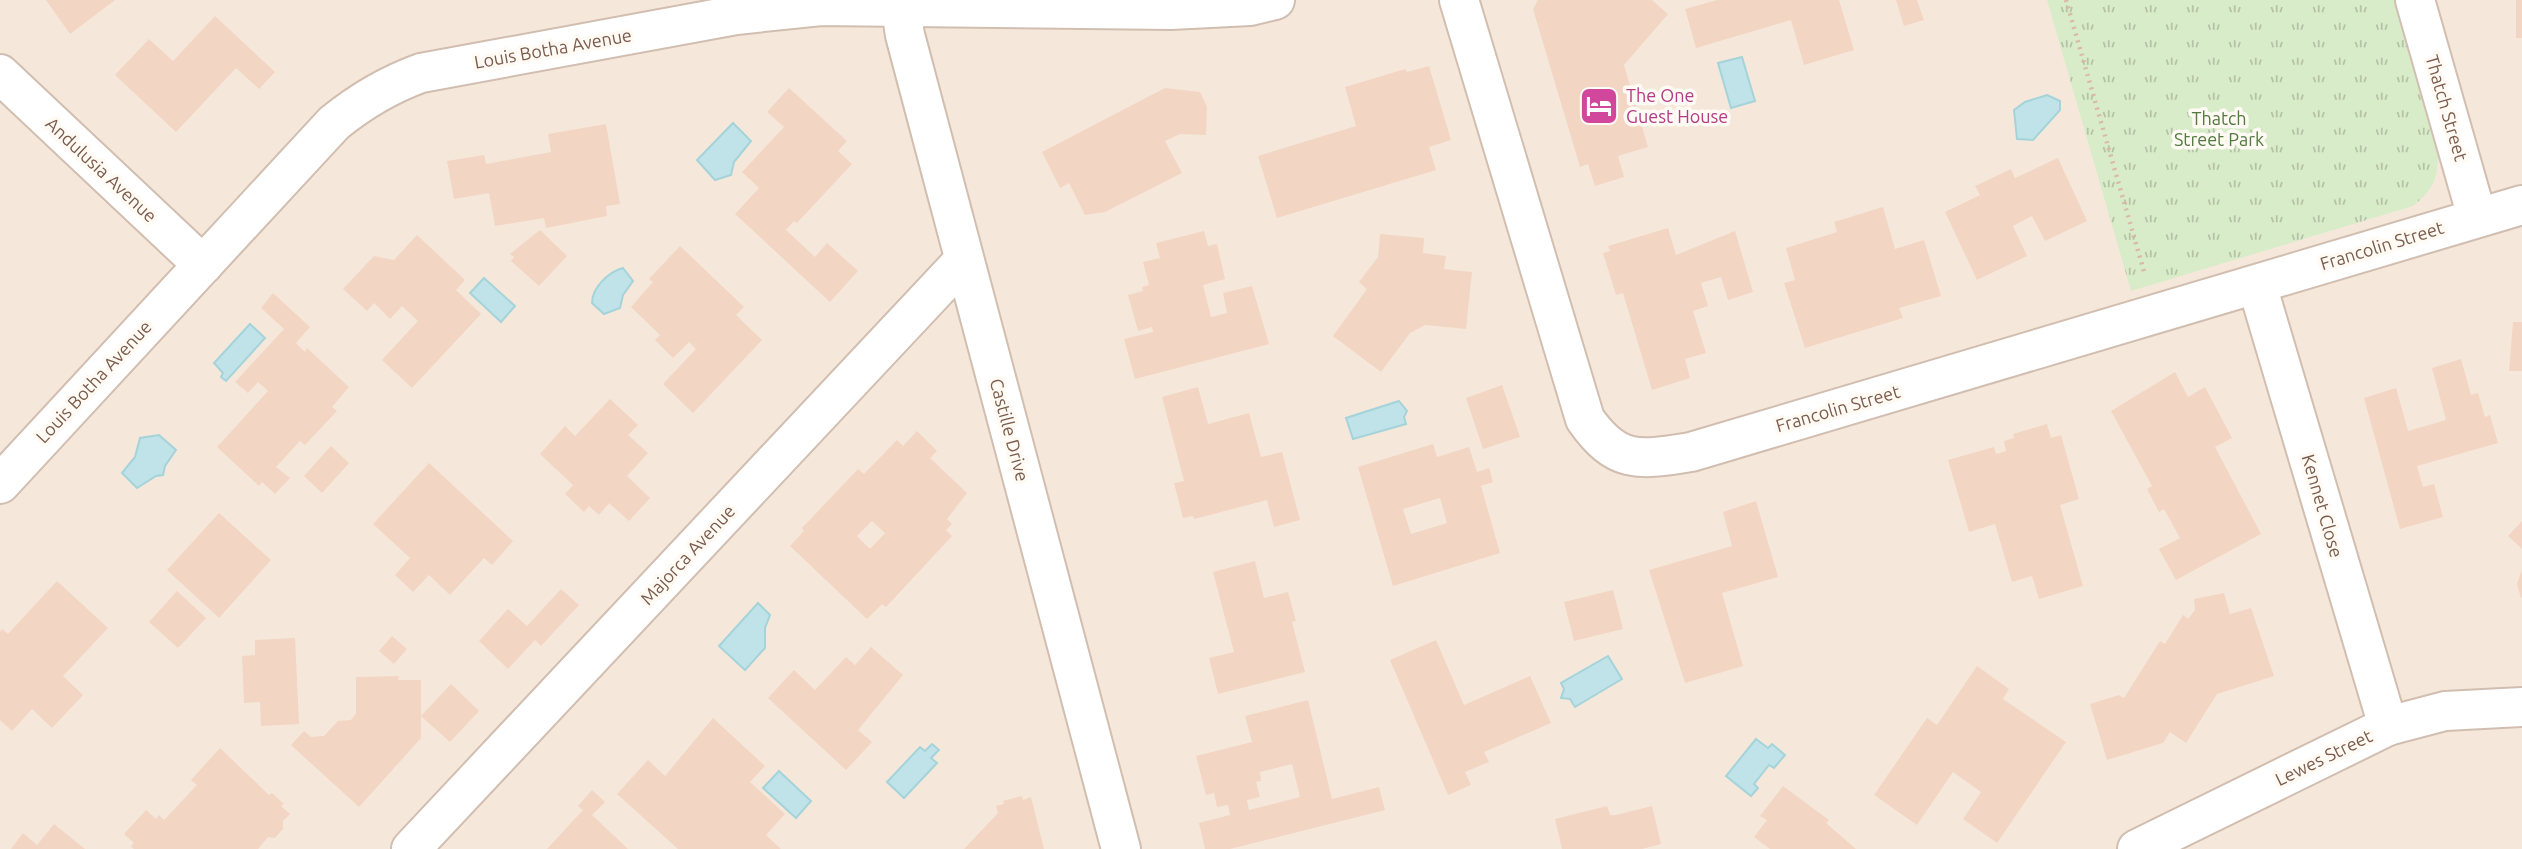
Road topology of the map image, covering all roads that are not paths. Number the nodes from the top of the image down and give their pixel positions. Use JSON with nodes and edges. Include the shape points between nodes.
{"nodes":[{"id":1,"x":1459,"y":0,"type":"edge"},
{"id":2,"x":2415,"y":0,"type":"edge"},
{"id":3,"x":1258,"y":2,"type":"edge"},
{"id":4,"x":901,"y":9,"type":"junction"},
{"id":5,"x":0,"y":74,"type":"edge"},
{"id":6,"x":2522,"y":205,"type":"edge"},
{"id":7,"x":2477,"y":217,"type":"junction"},
{"id":8,"x":964,"y":260,"type":"junction"},
{"id":9,"x":203,"y":265,"type":"junction"},
{"id":10,"x":2257,"y":285,"type":"junction"},
{"id":11,"x":0,"y":484,"type":"edge"},
{"id":12,"x":2522,"y":707,"type":"edge"},
{"id":13,"x":2388,"y":726,"type":"junction"},
{"id":14,"x":411,"y":849,"type":"edge"},
{"id":15,"x":1121,"y":849,"type":"edge"},
{"id":16,"x":2137,"y":849,"type":"edge"}],
"edges":[{"from":1,"to":10,"type":"street","name":"Francolin Street","via":[[1585,419],[1601,442],[1614,451],[1649,457],[1691,452]]},
{"from":2,"to":7,"type":"street","name":"Thatch Street"},
{"from":3,"to":4,"type":"street","name":"Louis Botha Avenue","via":[[1171,10]]},
{"from":4,"to":8,"type":"street","name":"Castille Drive"},
{"from":4,"to":9,"type":"street","name":"Louis Botha Avenue","via":[[821,6],[736,15],[421,73],[373,94],[334,123]]},
{"from":5,"to":9,"type":"street","name":"Andulusia Avenue"},
{"from":6,"to":7,"type":"street","name":"Francolin Street"},
{"from":7,"to":10,"type":"street","name":"Francolin Street"},
{"from":8,"to":14,"type":"street","name":"Majorca Avenue"},
{"from":8,"to":15,"type":"street","name":"Castille Drive"},
{"from":9,"to":11,"type":"street","name":"Louis Botha Avenue"},
{"from":10,"to":13,"type":"street","name":"Kennet Close"},
{"from":12,"to":13,"type":"street","name":"Lewes Street","via":[[2445,711]]},
{"from":13,"to":16,"type":"street","name":"Lewes Street"}]}
